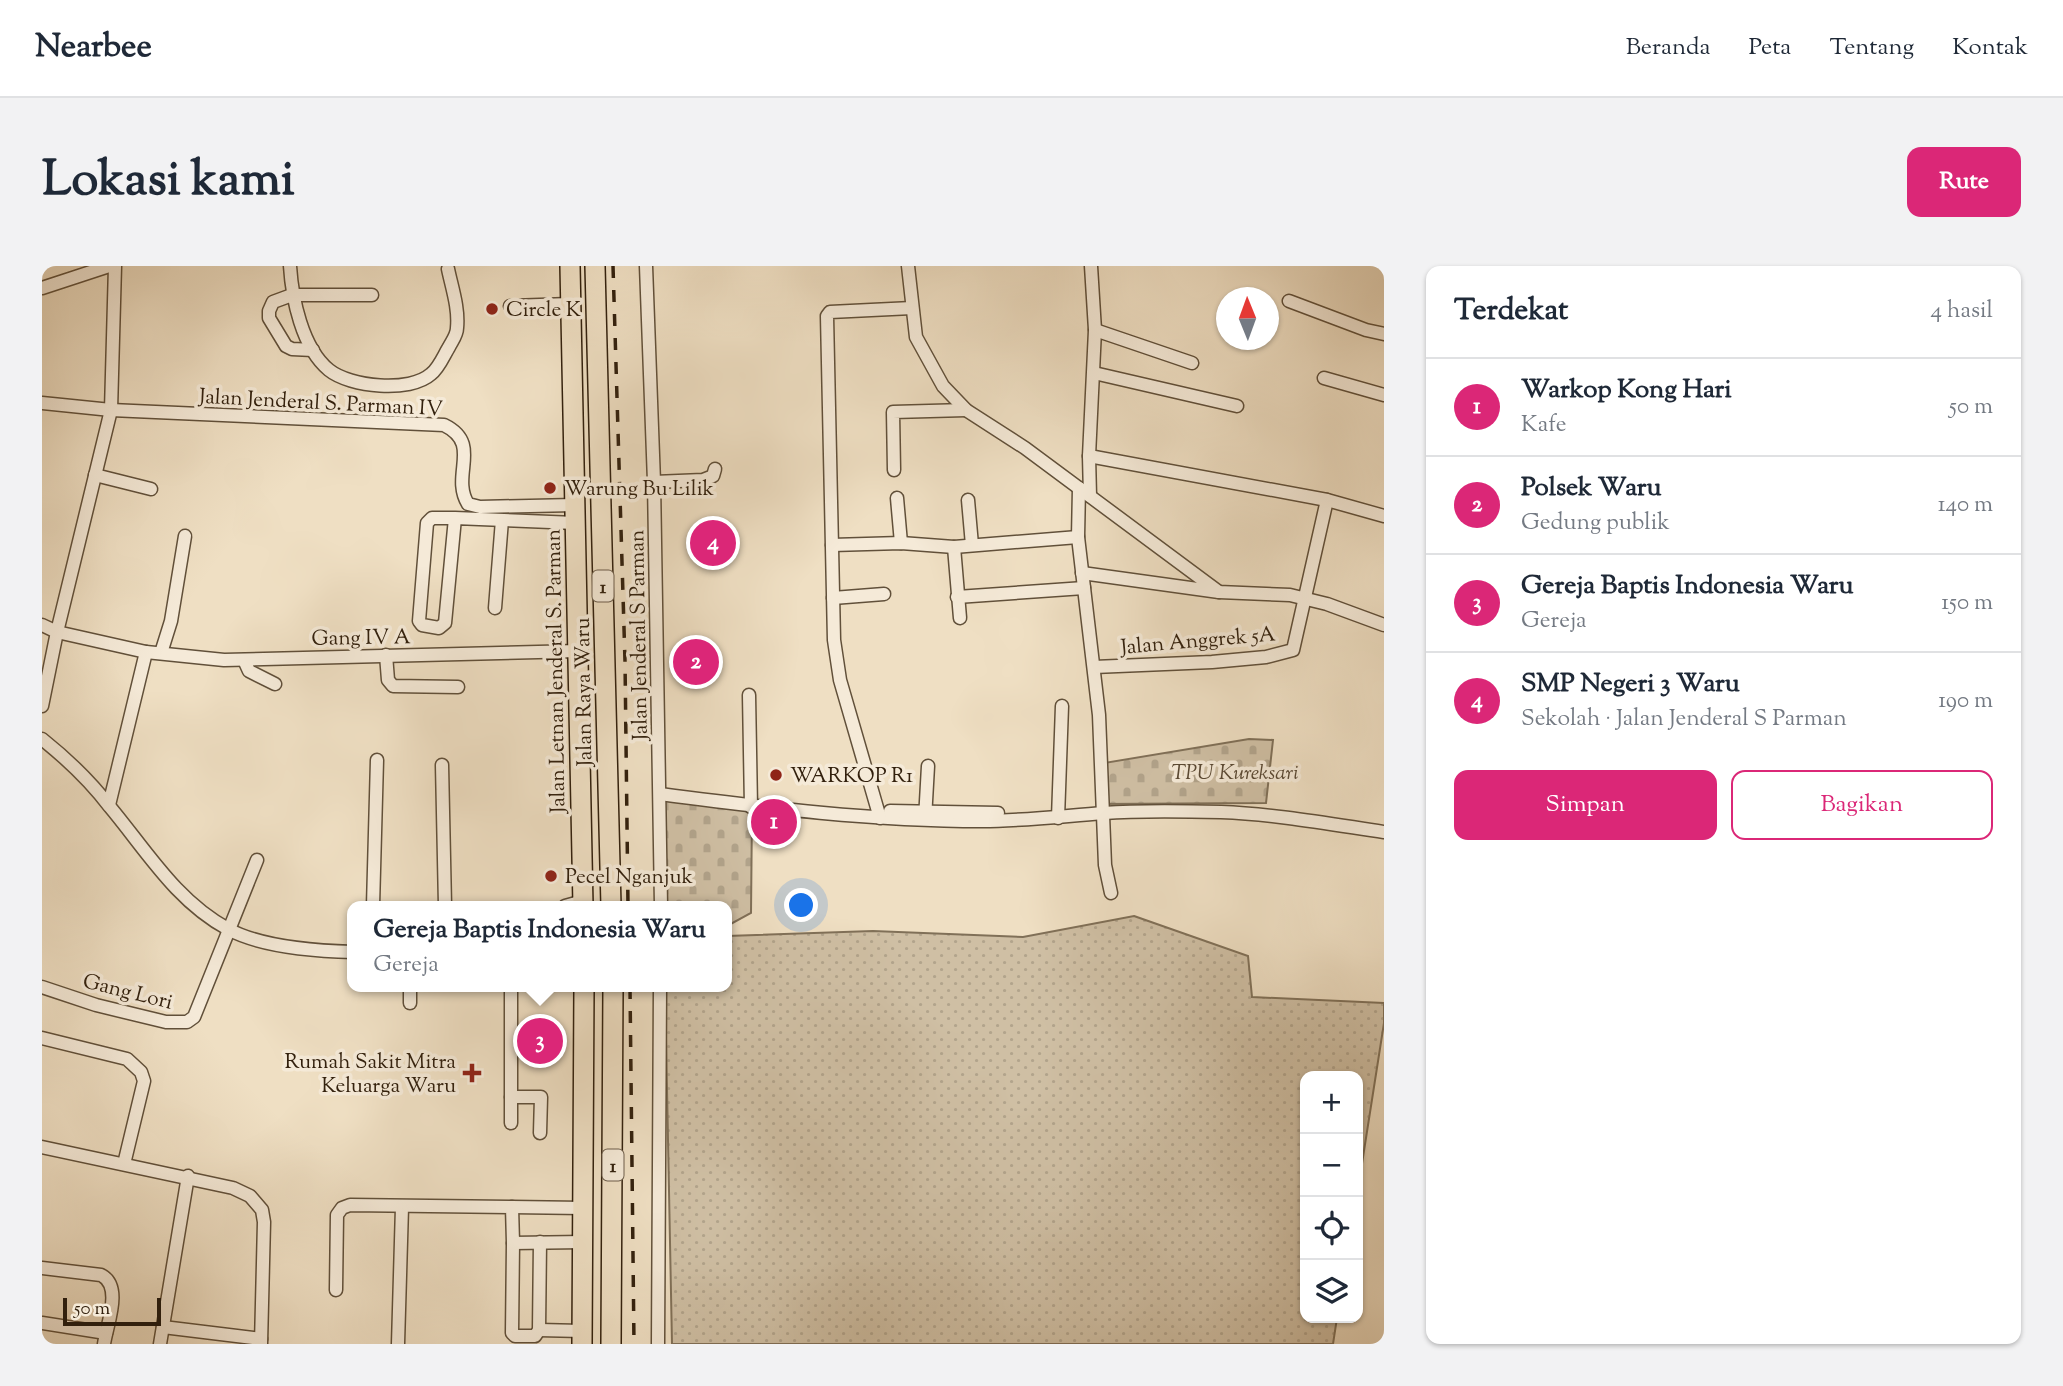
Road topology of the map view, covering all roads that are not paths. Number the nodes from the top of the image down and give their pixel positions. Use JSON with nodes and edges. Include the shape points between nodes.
{"nodes":[{"id":1,"x":109,"y":266,"type":"edge"},
{"id":2,"x":115,"y":266,"type":"edge"},
{"id":3,"x":290,"y":266,"type":"edge"},
{"id":4,"x":570,"y":266,"type":"edge"},
{"id":5,"x":595,"y":266,"type":"edge"},
{"id":6,"x":646,"y":266,"type":"edge"},
{"id":7,"x":908,"y":266,"type":"edge"},
{"id":8,"x":1091,"y":266,"type":"edge"},
{"id":9,"x":448,"y":269,"type":"dead end"},
{"id":10,"x":42,"y":288,"type":"edge"},
{"id":11,"x":292,"y":295,"type":"junction"},
{"id":12,"x":372,"y":295,"type":"dead end"},
{"id":13,"x":1289,"y":301,"type":"dead end"},
{"id":14,"x":570,"y":304,"type":"junction"},
{"id":15,"x":510,"y":306,"type":"dead end"},
{"id":16,"x":912,"y":309,"type":"junction"},
{"id":17,"x":1095,"y":330,"type":"junction"},
{"id":18,"x":1384,"y":334,"type":"edge"},
{"id":19,"x":313,"y":350,"type":"junction"},
{"id":20,"x":1192,"y":363,"type":"dead end"},
{"id":21,"x":1094,"y":373,"type":"junction"},
{"id":22,"x":1324,"y":378,"type":"dead end"},
{"id":23,"x":1384,"y":395,"type":"edge"},
{"id":24,"x":42,"y":403,"type":"edge"},
{"id":25,"x":1237,"y":406,"type":"dead end"},
{"id":26,"x":111,"y":410,"type":"junction"},
{"id":27,"x":966,"y":410,"type":"junction"},
{"id":28,"x":1089,"y":456,"type":"junction"},
{"id":29,"x":715,"y":469,"type":"dead end"},
{"id":30,"x":894,"y":470,"type":"dead end"},
{"id":31,"x":95,"y":475,"type":"junction"},
{"id":32,"x":654,"y":482,"type":"junction"},
{"id":33,"x":151,"y":489,"type":"dead end"},
{"id":34,"x":1084,"y":492,"type":"junction"},
{"id":35,"x":897,"y":498,"type":"dead end"},
{"id":36,"x":968,"y":500,"type":"dead end"},
{"id":37,"x":1327,"y":500,"type":"junction"},
{"id":38,"x":575,"y":514,"type":"junction"},
{"id":39,"x":1384,"y":516,"type":"edge"},
{"id":40,"x":455,"y":518,"type":"junction"},
{"id":41,"x":502,"y":520,"type":"junction"},
{"id":42,"x":185,"y":537,"type":"dead end"},
{"id":43,"x":1078,"y":537,"type":"junction"},
{"id":44,"x":901,"y":543,"type":"junction"},
{"id":45,"x":832,"y":545,"type":"junction"},
{"id":46,"x":972,"y":545,"type":"junction"},
{"id":47,"x":954,"y":547,"type":"junction"},
{"id":48,"x":1082,"y":573,"type":"junction"},
{"id":49,"x":1084,"y":588,"type":"junction"},
{"id":50,"x":1219,"y":592,"type":"junction"},
{"id":51,"x":884,"y":594,"type":"dead end"},
{"id":52,"x":957,"y":597,"type":"junction"},
{"id":53,"x":833,"y":598,"type":"junction"},
{"id":54,"x":1304,"y":598,"type":"junction"},
{"id":55,"x":495,"y":608,"type":"dead end"},
{"id":56,"x":960,"y":618,"type":"dead end"},
{"id":57,"x":42,"y":625,"type":"edge"},
{"id":58,"x":1384,"y":625,"type":"edge"},
{"id":59,"x":57,"y":632,"type":"junction"},
{"id":60,"x":578,"y":651,"type":"junction"},
{"id":61,"x":146,"y":652,"type":"junction"},
{"id":62,"x":161,"y":653,"type":"junction"},
{"id":63,"x":386,"y":655,"type":"junction"},
{"id":64,"x":244,"y":660,"type":"junction"},
{"id":65,"x":1094,"y":667,"type":"junction"},
{"id":66,"x":275,"y":684,"type":"dead end"},
{"id":67,"x":458,"y":687,"type":"dead end"},
{"id":68,"x":749,"y":695,"type":"dead end"},
{"id":69,"x":42,"y":706,"type":"edge"},
{"id":70,"x":1062,"y":706,"type":"dead end"},
{"id":71,"x":42,"y":740,"type":"edge"},
{"id":72,"x":377,"y":760,"type":"dead end"},
{"id":73,"x":442,"y":765,"type":"dead end"},
{"id":74,"x":928,"y":766,"type":"dead end"},
{"id":75,"x":660,"y":793,"type":"junction"},
{"id":76,"x":751,"y":803,"type":"junction"},
{"id":77,"x":109,"y":805,"type":"junction"},
{"id":78,"x":1103,"y":813,"type":"junction"},
{"id":79,"x":878,"y":814,"type":"junction"},
{"id":80,"x":925,"y":815,"type":"junction"},
{"id":81,"x":1058,"y":816,"type":"junction"},
{"id":82,"x":1384,"y":832,"type":"edge"},
{"id":83,"x":257,"y":860,"type":"dead end"},
{"id":84,"x":1111,"y":893,"type":"dead end"},
{"id":85,"x":373,"y":901,"type":"edge"},
{"id":86,"x":445,"y":901,"type":"edge"},
{"id":87,"x":577,"y":901,"type":"edge"},
{"id":88,"x":611,"y":901,"type":"edge"},
{"id":89,"x":660,"y":901,"type":"edge"},
{"id":90,"x":230,"y":930,"type":"junction"},
{"id":91,"x":347,"y":951,"type":"edge"},
{"id":92,"x":42,"y":987,"type":"edge"},
{"id":93,"x":410,"y":992,"type":"edge"},
{"id":94,"x":511,"y":992,"type":"edge"},
{"id":95,"x":584,"y":992,"type":"edge"},
{"id":96,"x":613,"y":992,"type":"edge"},
{"id":97,"x":660,"y":992,"type":"edge"},
{"id":98,"x":410,"y":1003,"type":"dead end"},
{"id":99,"x":614,"y":1032,"type":"junction"},
{"id":100,"x":585,"y":1034,"type":"junction"},
{"id":101,"x":42,"y":1038,"type":"edge"},
{"id":102,"x":511,"y":1097,"type":"junction"},
{"id":103,"x":511,"y":1123,"type":"dead end"},
{"id":104,"x":540,"y":1133,"type":"dead end"},
{"id":105,"x":42,"y":1147,"type":"edge"},
{"id":106,"x":124,"y":1164,"type":"junction"},
{"id":107,"x":188,"y":1177,"type":"junction"},
{"id":108,"x":402,"y":1207,"type":"junction"},
{"id":109,"x":512,"y":1207,"type":"junction"},
{"id":110,"x":583,"y":1208,"type":"junction"},
{"id":111,"x":540,"y":1242,"type":"junction"},
{"id":112,"x":583,"y":1242,"type":"junction"},
{"id":113,"x":513,"y":1243,"type":"junction"},
{"id":114,"x":42,"y":1268,"type":"edge"},
{"id":115,"x":336,"y":1290,"type":"dead end"},
{"id":116,"x":42,"y":1323,"type":"edge"},
{"id":117,"x":163,"y":1327,"type":"junction"},
{"id":118,"x":538,"y":1330,"type":"junction"},
{"id":119,"x":105,"y":1338,"type":"edge"},
{"id":120,"x":582,"y":1338,"type":"edge"},
{"id":121,"x":261,"y":1341,"type":"edge"},
{"id":122,"x":160,"y":1344,"type":"edge"},
{"id":123,"x":398,"y":1344,"type":"edge"},
{"id":124,"x":611,"y":1344,"type":"edge"},
{"id":125,"x":658,"y":1344,"type":"edge"}],
"edges":[{"from":1,"to":10,"type":"street"},
{"from":2,"to":26,"type":"street"},
{"from":3,"to":11,"type":"street"},
{"from":4,"to":14,"type":"highway","name":"Jalan Letnan Jenderal S. Parman","number":"1"},
{"from":5,"to":88,"type":"highway","name":"Jalan Raya Waru","number":"1"},
{"from":6,"to":32,"type":"street","name":"Jalan Jenderal S Parman"},
{"from":7,"to":16,"type":"street"},
{"from":8,"to":17,"type":"street"},
{"from":9,"to":19,"type":"street","via":[[457,329],[431,374],[391,387],[356,382],[329,370]]},
{"from":11,"to":12,"type":"street"},
{"from":11,"to":19,"type":"street"},
{"from":11,"to":19,"type":"street","via":[[273,302],[269,318],[288,348]]},
{"from":13,"to":18,"type":"street"},
{"from":14,"to":15,"type":"street"},
{"from":14,"to":38,"type":"highway","name":"Jalan Letnan Jenderal S. Parman","number":"1"},
{"from":16,"to":27,"type":"street","via":[[916,337],[926,357],[943,386]]},
{"from":16,"to":45,"type":"street","via":[[830,312],[827,316]]},
{"from":17,"to":20,"type":"street"},
{"from":17,"to":21,"type":"street"},
{"from":21,"to":25,"type":"street"},
{"from":21,"to":28,"type":"street"},
{"from":22,"to":23,"type":"street"},
{"from":24,"to":26,"type":"street","name":"Jalan Jenderal S. Parman IV"},
{"from":26,"to":31,"type":"street"},
{"from":26,"to":38,"type":"street","name":"Jalan Jenderal S. Parman IV","via":[[444,425],[463,439],[463,491],[468,504]]},
{"from":27,"to":30,"type":"street","via":[[893,411]]},
{"from":27,"to":34,"type":"street"},
{"from":28,"to":34,"type":"street"},
{"from":28,"to":37,"type":"street"},
{"from":29,"to":32,"type":"street","via":[[713,476],[703,480]]},
{"from":31,"to":33,"type":"street"},
{"from":31,"to":59,"type":"street"},
{"from":32,"to":75,"type":"street","name":"Jalan Jenderal S Parman"},
{"from":34,"to":43,"type":"street"},
{"from":34,"to":50,"type":"street"},
{"from":35,"to":44,"type":"street"},
{"from":36,"to":46,"type":"street"},
{"from":37,"to":39,"type":"street"},
{"from":37,"to":54,"type":"street","name":"Jalan Anggrek 5A"},
{"from":38,"to":41,"type":"street"},
{"from":38,"to":60,"type":"highway","name":"Jalan Letnan Jenderal S. Parman","number":"1"},
{"from":40,"to":40,"type":"street","via":[[445,623],[439,628],[422,625],[427,523],[432,518]]},
{"from":40,"to":41,"type":"street"},
{"from":41,"to":55,"type":"street"},
{"from":42,"to":62,"type":"street","via":[[172,621]]},
{"from":43,"to":46,"type":"street"},
{"from":43,"to":48,"type":"street"},
{"from":44,"to":45,"type":"street"},
{"from":44,"to":47,"type":"street"},
{"from":45,"to":53,"type":"street"},
{"from":46,"to":47,"type":"street"},
{"from":47,"to":52,"type":"street"},
{"from":48,"to":49,"type":"street"},
{"from":48,"to":50,"type":"street"},
{"from":49,"to":52,"type":"street"},
{"from":49,"to":65,"type":"street"},
{"from":50,"to":54,"type":"street"},
{"from":51,"to":53,"type":"street"},
{"from":52,"to":56,"type":"street"},
{"from":53,"to":79,"type":"street","via":[[840,680]]},
{"from":54,"to":58,"type":"street"},
{"from":54,"to":65,"type":"street","name":"Jalan Anggrek 5A","via":[[1295,647],[1286,653],[1212,662]]},
{"from":57,"to":59,"type":"street","name":"Gang IV A"},
{"from":59,"to":61,"type":"street","name":"Gang IV A"},
{"from":59,"to":69,"type":"street"},
{"from":60,"to":63,"type":"street","name":"Gang IV A"},
{"from":60,"to":87,"type":"highway","name":"Jalan Letnan Jenderal S. Parman","number":"1"},
{"from":61,"to":62,"type":"street","name":"Gang IV A"},
{"from":61,"to":77,"type":"street"},
{"from":62,"to":64,"type":"street","name":"Gang IV A"},
{"from":63,"to":64,"type":"street","name":"Gang IV A"},
{"from":63,"to":67,"type":"street","via":[[388,680],[393,686]]},
{"from":64,"to":66,"type":"street","via":[[249,671]]},
{"from":65,"to":78,"type":"street"},
{"from":68,"to":76,"type":"street"},
{"from":70,"to":81,"type":"street"},
{"from":71,"to":77,"type":"street"},
{"from":72,"to":85,"type":"street"},
{"from":73,"to":86,"type":"street"},
{"from":74,"to":80,"type":"street"},
{"from":75,"to":76,"type":"street"},
{"from":75,"to":89,"type":"street","name":"Jalan Jenderal S Parman"},
{"from":76,"to":79,"type":"street","via":[[805,813]]},
{"from":77,"to":90,"type":"street","via":[[169,882]]},
{"from":78,"to":81,"type":"street"},
{"from":78,"to":82,"type":"street","via":[[1221,812]]},
{"from":78,"to":84,"type":"street"},
{"from":79,"to":80,"type":"street"},
{"from":80,"to":81,"type":"street","via":[[984,821]]},
{"from":83,"to":90,"type":"street"},
{"from":90,"to":91,"type":"street","via":[[285,946]]},
{"from":90,"to":92,"type":"street","name":"Gang Lori","via":[[194,1017],[187,1022],[166,1022]]},
{"from":93,"to":98,"type":"street"},
{"from":94,"to":102,"type":"street"},
{"from":95,"to":100,"type":"highway","number":"1"},
{"from":96,"to":99,"type":"highway","number":"1"},
{"from":97,"to":125,"type":"street"},
{"from":99,"to":100,"type":"highway","via":[[600,1027]]},
{"from":99,"to":124,"type":"highway","number":"1"},
{"from":100,"to":110,"type":"highway","number":"1"},
{"from":101,"to":106,"type":"street","via":[[127,1059],[141,1072],[144,1080]]},
{"from":102,"to":103,"type":"street"},
{"from":102,"to":104,"type":"street","via":[[541,1097]]},
{"from":105,"to":106,"type":"street"},
{"from":106,"to":107,"type":"street"},
{"from":107,"to":117,"type":"street"},
{"from":107,"to":121,"type":"street","via":[[233,1188],[250,1196],[262,1210]]},
{"from":108,"to":109,"type":"street"},
{"from":108,"to":115,"type":"street","via":[[342,1208],[337,1215]]},
{"from":108,"to":123,"type":"street"},
{"from":109,"to":110,"type":"street"},
{"from":109,"to":113,"type":"street"},
{"from":110,"to":112,"type":"highway","number":"1"},
{"from":111,"to":112,"type":"street"},
{"from":111,"to":113,"type":"street"},
{"from":111,"to":118,"type":"street"},
{"from":112,"to":120,"type":"highway","number":"1"},
{"from":113,"to":118,"type":"street","via":[[512,1333],[535,1336]]},
{"from":114,"to":119,"type":"street","via":[[108,1279],[113,1290]]},
{"from":116,"to":119,"type":"street"},
{"from":117,"to":121,"type":"street"},
{"from":117,"to":122,"type":"street"},
{"from":118,"to":120,"type":"street"}]}
